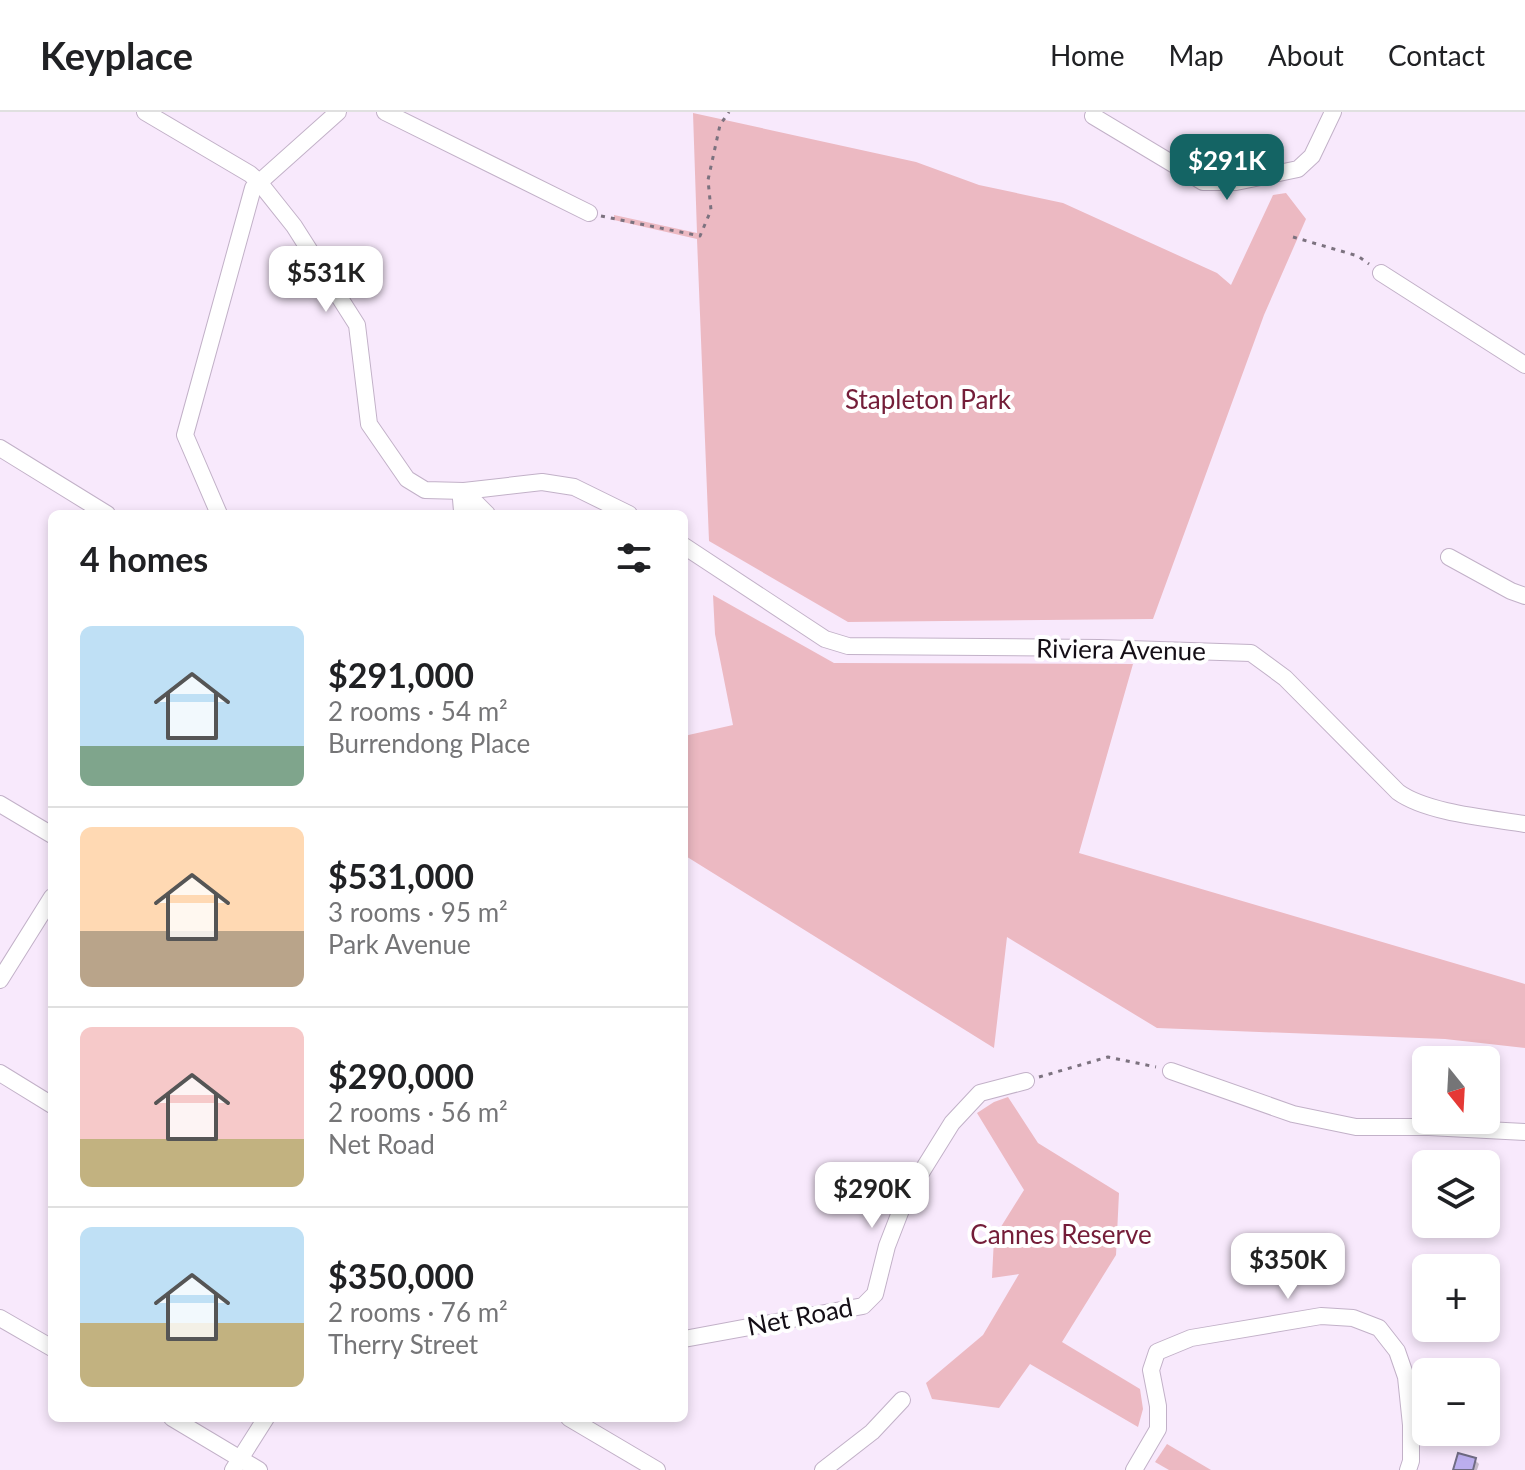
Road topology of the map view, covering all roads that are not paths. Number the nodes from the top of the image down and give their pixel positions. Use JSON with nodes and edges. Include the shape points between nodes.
{"nodes":[{"id":1,"x":145,"y":112,"type":"edge"},
{"id":2,"x":338,"y":112,"type":"edge"},
{"id":3,"x":385,"y":112,"type":"edge"},
{"id":4,"x":1333,"y":112,"type":"edge"},
{"id":5,"x":1093,"y":116,"type":"dead end"},
{"id":6,"x":259,"y":182,"type":"junction"},
{"id":7,"x":589,"y":213,"type":"road end"},
{"id":8,"x":1381,"y":273,"type":"road end"},
{"id":9,"x":1525,"y":365,"type":"edge"},
{"id":10,"x":0,"y":448,"type":"edge"},
{"id":11,"x":464,"y":491,"type":"junction"},
{"id":12,"x":101,"y":510,"type":"edge"},
{"id":13,"x":217,"y":510,"type":"edge"},
{"id":14,"x":462,"y":510,"type":"edge"},
{"id":15,"x":483,"y":510,"type":"edge"},
{"id":16,"x":621,"y":510,"type":"edge"},
{"id":17,"x":688,"y":549,"type":"edge"},
{"id":18,"x":1449,"y":557,"type":"dead end"},
{"id":19,"x":1525,"y":596,"type":"edge"},
{"id":20,"x":0,"y":804,"type":"edge"},
{"id":21,"x":1525,"y":824,"type":"edge"},
{"id":22,"x":48,"y":833,"type":"edge"},
{"id":23,"x":48,"y":903,"type":"edge"},
{"id":24,"x":0,"y":980,"type":"edge"},
{"id":25,"x":1171,"y":1071,"type":"road end"},
{"id":26,"x":0,"y":1073,"type":"edge"},
{"id":27,"x":1026,"y":1081,"type":"road end"},
{"id":28,"x":48,"y":1103,"type":"edge"},
{"id":29,"x":1525,"y":1132,"type":"edge"},
{"id":30,"x":0,"y":1318,"type":"edge"},
{"id":31,"x":688,"y":1338,"type":"edge"},
{"id":32,"x":48,"y":1346,"type":"edge"},
{"id":33,"x":902,"y":1400,"type":"dead end"},
{"id":34,"x":178,"y":1422,"type":"edge"},
{"id":35,"x":263,"y":1422,"type":"edge"},
{"id":36,"x":576,"y":1422,"type":"edge"},
{"id":37,"x":236,"y":1464,"type":"edge"},
{"id":38,"x":259,"y":1470,"type":"edge"},
{"id":39,"x":657,"y":1470,"type":"edge"},
{"id":40,"x":823,"y":1470,"type":"edge"},
{"id":41,"x":1134,"y":1470,"type":"edge"},
{"id":42,"x":1408,"y":1470,"type":"edge"}],
"edges":[{"from":1,"to":6,"type":"street"},
{"from":2,"to":6,"type":"street"},
{"from":3,"to":7,"type":"street"},
{"from":4,"to":5,"type":"street","via":[[1312,156],[1298,169],[1236,182],[1203,182]]},
{"from":6,"to":11,"type":"street","via":[[357,325],[369,424],[407,479],[425,490]]},
{"from":6,"to":13,"type":"street","via":[[253,188],[185,435]]},
{"from":8,"to":9,"type":"street"},
{"from":10,"to":12,"type":"street"},
{"from":11,"to":14,"type":"street"},
{"from":11,"to":15,"type":"street"},
{"from":11,"to":16,"type":"street","via":[[542,482],[574,487]]},
{"from":17,"to":21,"type":"street","name":"Riviera Avenue","via":[[825,639],[848,646],[1251,653],[1285,678],[1410,801]]},
{"from":18,"to":19,"type":"street"},
{"from":20,"to":22,"type":"street"},
{"from":23,"to":24,"type":"street"},
{"from":25,"to":29,"type":"street","via":[[1293,1114],[1356,1127]]},
{"from":26,"to":28,"type":"street"},
{"from":27,"to":31,"type":"street","name":"Net Road","via":[[980,1093],[952,1123],[906,1197],[875,1294],[863,1306]]},
{"from":30,"to":32,"type":"street"},
{"from":33,"to":40,"type":"street","via":[[872,1432]]},
{"from":34,"to":37,"type":"street"},
{"from":35,"to":37,"type":"street"},
{"from":36,"to":39,"type":"street"},
{"from":37,"to":38,"type":"street"},
{"from":41,"to":42,"type":"street","via":[[1158,1429],[1151,1370],[1157,1352],[1191,1338],[1321,1316],[1353,1318],[1379,1328],[1397,1351],[1406,1377],[1411,1425]]}]}
